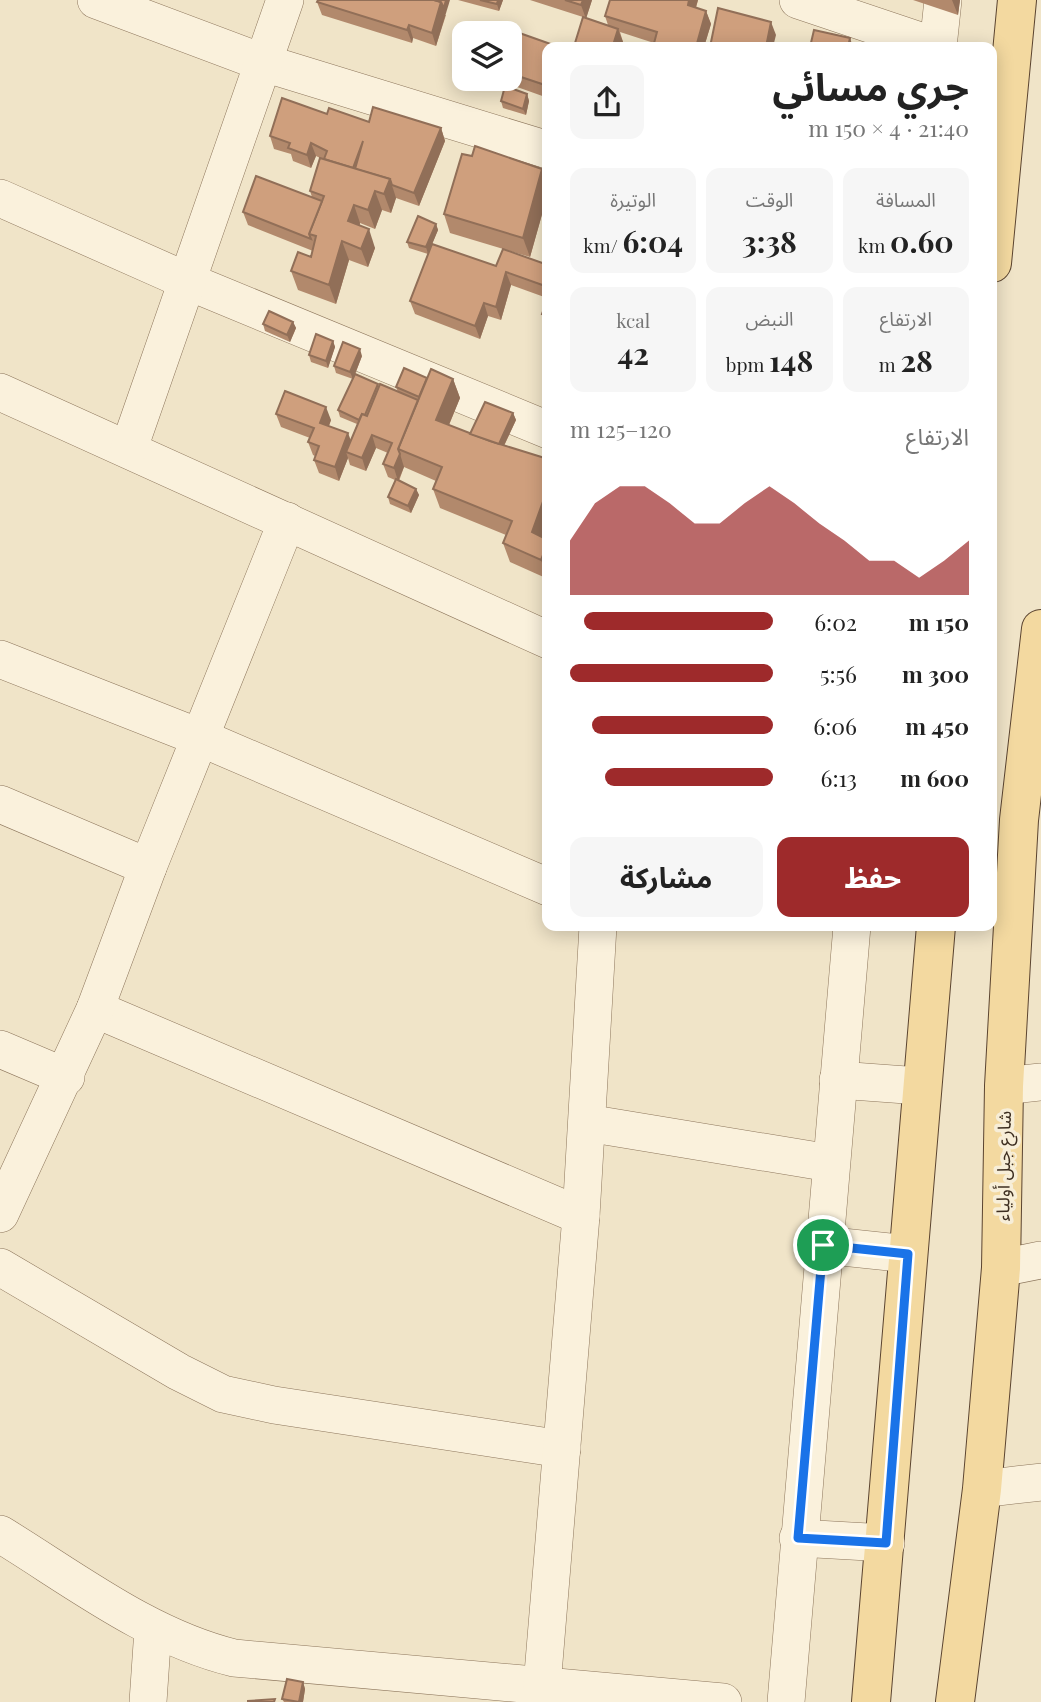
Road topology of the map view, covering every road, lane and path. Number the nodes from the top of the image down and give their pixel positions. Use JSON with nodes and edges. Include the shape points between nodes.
{"nodes":[{"id":1,"x":96,"y":0,"type":"edge"},
{"id":2,"x":285,"y":0,"type":"edge"},
{"id":3,"x":798,"y":0,"type":"edge"},
{"id":4,"x":943,"y":0,"type":"edge"},
{"id":5,"x":1017,"y":0,"type":"edge"},
{"id":6,"x":923,"y":42,"type":"edge"},
{"id":7,"x":939,"y":42,"type":"edge"},
{"id":8,"x":264,"y":62,"type":"junction"},
{"id":9,"x":542,"y":148,"type":"edge"},
{"id":10,"x":0,"y":198,"type":"edge"},
{"id":11,"x":997,"y":209,"type":"edge"},
{"id":12,"x":187,"y":281,"type":"junction"},
{"id":13,"x":0,"y":392,"type":"edge"},
{"id":14,"x":542,"y":428,"type":"edge"},
{"id":15,"x":129,"y":448,"type":"junction"},
{"id":16,"x":287,"y":521,"type":"junction"},
{"id":17,"x":1041,"y":629,"type":"edge"},
{"id":18,"x":542,"y":637,"type":"edge"},
{"id":19,"x":0,"y":659,"type":"edge"},
{"id":20,"x":201,"y":738,"type":"junction"},
{"id":21,"x":0,"y":804,"type":"edge"},
{"id":22,"x":1030,"y":819,"type":"edge"},
{"id":23,"x":148,"y":867,"type":"junction"},
{"id":24,"x":542,"y":884,"type":"edge"},
{"id":25,"x":598,"y":931,"type":"edge"},
{"id":26,"x":852,"y":931,"type":"edge"},
{"id":27,"x":936,"y":931,"type":"edge"},
{"id":28,"x":96,"y":1009,"type":"junction"},
{"id":29,"x":0,"y":1049,"type":"edge"},
{"id":30,"x":66,"y":1077,"type":"junction"},
{"id":31,"x":838,"y":1080,"type":"junction"},
{"id":32,"x":1041,"y":1082,"type":"edge"},
{"id":33,"x":920,"y":1086,"type":"junction"},
{"id":34,"x":1004,"y":1086,"type":"junction"},
{"id":35,"x":587,"y":1123,"type":"junction"},
{"id":36,"x":830,"y":1163,"type":"junction"},
{"id":37,"x":0,"y":1214,"type":"edge"},
{"id":38,"x":582,"y":1216,"type":"junction"},
{"id":39,"x":823,"y":1245,"type":"junction"},
{"id":40,"x":908,"y":1254,"type":"junction"},
{"id":41,"x":1041,"y":1260,"type":"edge"},
{"id":42,"x":0,"y":1267,"type":"edge"},
{"id":43,"x":1001,"y":1268,"type":"junction"},
{"id":44,"x":562,"y":1449,"type":"junction"},
{"id":45,"x":1041,"y":1482,"type":"edge"},
{"id":46,"x":982,"y":1489,"type":"junction"},
{"id":47,"x":0,"y":1534,"type":"edge"},
{"id":48,"x":798,"y":1538,"type":"junction"},
{"id":49,"x":886,"y":1543,"type":"junction"},
{"id":50,"x":153,"y":1629,"type":"junction"},
{"id":51,"x":542,"y":1686,"type":"junction"},
{"id":52,"x":148,"y":1702,"type":"edge"},
{"id":53,"x":723,"y":1702,"type":"edge"},
{"id":54,"x":786,"y":1702,"type":"edge"},
{"id":55,"x":871,"y":1702,"type":"edge"},
{"id":56,"x":956,"y":1702,"type":"edge"}],
"edges":[{"from":1,"to":8,"type":"street"},
{"from":2,"to":8,"type":"street"},
{"from":3,"to":6,"type":"street"},
{"from":4,"to":7,"type":"street"},
{"from":5,"to":11,"type":"main road"},
{"from":8,"to":9,"type":"street"},
{"from":8,"to":12,"type":"street"},
{"from":10,"to":12,"type":"street"},
{"from":12,"to":14,"type":"street"},
{"from":12,"to":15,"type":"street"},
{"from":13,"to":15,"type":"street"},
{"from":15,"to":16,"type":"street"},
{"from":16,"to":18,"type":"street"},
{"from":16,"to":20,"type":"street"},
{"from":17,"to":22,"type":"main road","name":"شارع جبل أولياء"},
{"from":19,"to":20,"type":"street"},
{"from":20,"to":23,"type":"street"},
{"from":20,"to":24,"type":"street"},
{"from":21,"to":23,"type":"street"},
{"from":22,"to":34,"type":"main road","name":"شارع جبل أولياء"},
{"from":23,"to":28,"type":"street"},
{"from":25,"to":35,"type":"street"},
{"from":26,"to":31,"type":"street"},
{"from":27,"to":33,"type":"main road"},
{"from":28,"to":30,"type":"street"},
{"from":28,"to":38,"type":"street"},
{"from":29,"to":30,"type":"street"},
{"from":30,"to":37,"type":"street"},
{"from":31,"to":33,"type":"street"},
{"from":31,"to":36,"type":"street"},
{"from":32,"to":34,"type":"street"},
{"from":33,"to":40,"type":"main road"},
{"from":34,"to":43,"type":"main road","name":"شارع جبل أولياء"},
{"from":35,"to":36,"type":"street"},
{"from":35,"to":38,"type":"street"},
{"from":36,"to":39,"type":"street"},
{"from":38,"to":44,"type":"street"},
{"from":39,"to":40,"type":"street"},
{"from":39,"to":48,"type":"street"},
{"from":40,"to":49,"type":"main road"},
{"from":41,"to":43,"type":"street"},
{"from":42,"to":44,"type":"street","via":[[223,1394]]},
{"from":43,"to":46,"type":"main road","name":"شارع جبل أولياء"},
{"from":44,"to":51,"type":"street"},
{"from":45,"to":46,"type":"street"},
{"from":46,"to":56,"type":"main road","name":"شارع جبل أولياء"},
{"from":47,"to":50,"type":"street"},
{"from":48,"to":49,"type":"street"},
{"from":48,"to":54,"type":"street"},
{"from":49,"to":55,"type":"main road"},
{"from":50,"to":51,"type":"street","via":[[197,1649],[234,1658]]},
{"from":50,"to":52,"type":"street"},
{"from":51,"to":53,"type":"street"}]}
